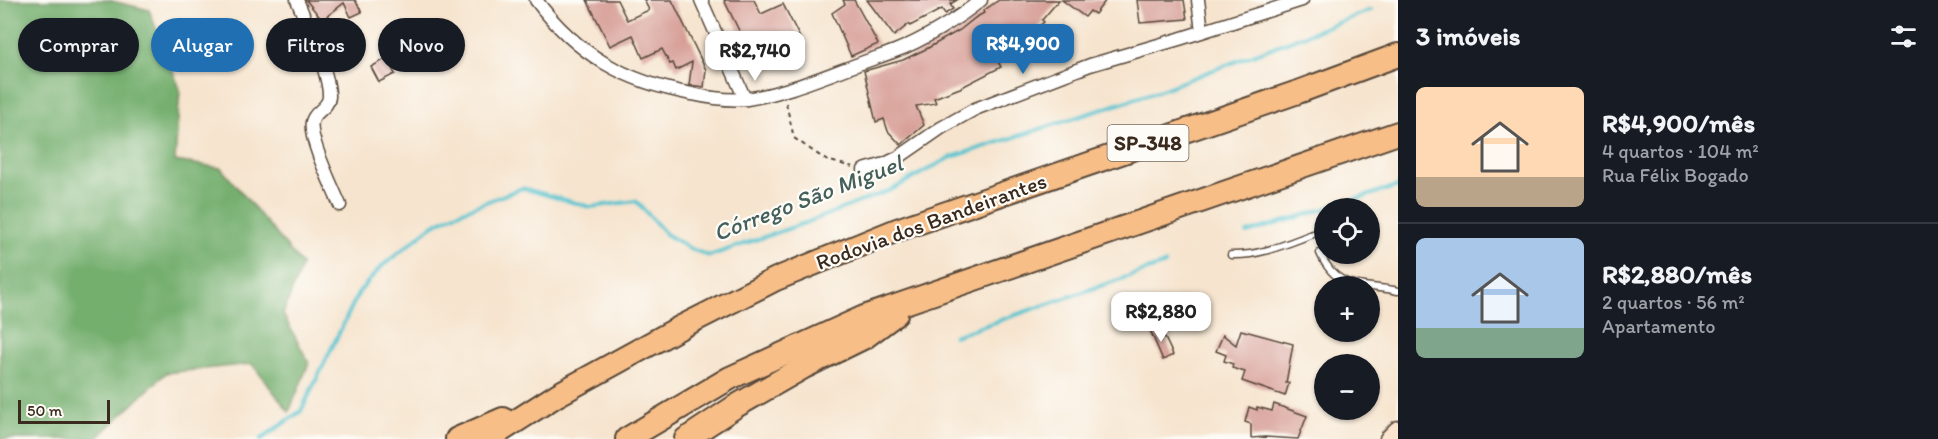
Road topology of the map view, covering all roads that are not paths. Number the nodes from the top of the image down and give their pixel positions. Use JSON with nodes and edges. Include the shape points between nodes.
{"nodes":[{"id":1,"x":297,"y":0,"type":"edge"},
{"id":2,"x":536,"y":0,"type":"edge"},
{"id":3,"x":701,"y":0,"type":"edge"},
{"id":4,"x":981,"y":0,"type":"edge"},
{"id":5,"x":1198,"y":0,"type":"edge"},
{"id":6,"x":1302,"y":0,"type":"edge"},
{"id":7,"x":1202,"y":31,"type":"junction"},
{"id":8,"x":1398,"y":55,"type":"edge"},
{"id":9,"x":745,"y":99,"type":"junction"},
{"id":10,"x":1398,"y":133,"type":"edge"},
{"id":11,"x":864,"y":170,"type":"road end"},
{"id":12,"x":340,"y":205,"type":"dead end"},
{"id":13,"x":1312,"y":234,"type":"dead end"},
{"id":14,"x":1231,"y":255,"type":"dead end"},
{"id":15,"x":1324,"y":264,"type":"edge"},
{"id":16,"x":1398,"y":291,"type":"edge"},
{"id":17,"x":918,"y":298,"type":"junction"},
{"id":18,"x":557,"y":395,"type":"junction"},
{"id":19,"x":456,"y":439,"type":"edge"},
{"id":20,"x":488,"y":439,"type":"edge"},
{"id":21,"x":627,"y":439,"type":"edge"},
{"id":22,"x":686,"y":439,"type":"edge"}],
"edges":[{"from":1,"to":12,"type":"street","via":[[328,86],[325,107],[311,123]]},
{"from":2,"to":9,"type":"street","via":[[572,40],[640,81],[711,98]]},
{"from":3,"to":9,"type":"street"},
{"from":4,"to":9,"type":"street","via":[[896,51],[783,91]]},
{"from":5,"to":7,"type":"street"},
{"from":6,"to":7,"type":"street"},
{"from":7,"to":11,"type":"street","via":[[1090,65],[975,109],[899,157]]},
{"from":8,"to":18,"type":"highway","name":"Rodovia dos Bandeirantes","number":"SP-348","via":[[908,226],[787,275]]},
{"from":10,"to":17,"type":"highway"},
{"from":13,"to":14,"type":"lane","via":[[1245,256]]},
{"from":15,"to":16,"type":"lane","via":[[1338,279],[1354,285]]},
{"from":17,"to":21,"type":"highway","via":[[864,317],[730,378]]},
{"from":17,"to":22,"type":"highway","via":[[865,337],[804,367]]},
{"from":18,"to":19,"type":"highway"},
{"from":18,"to":20,"type":"highway","name":"Rodovia dos Bandeirantes","number":"SP-348"}]}
